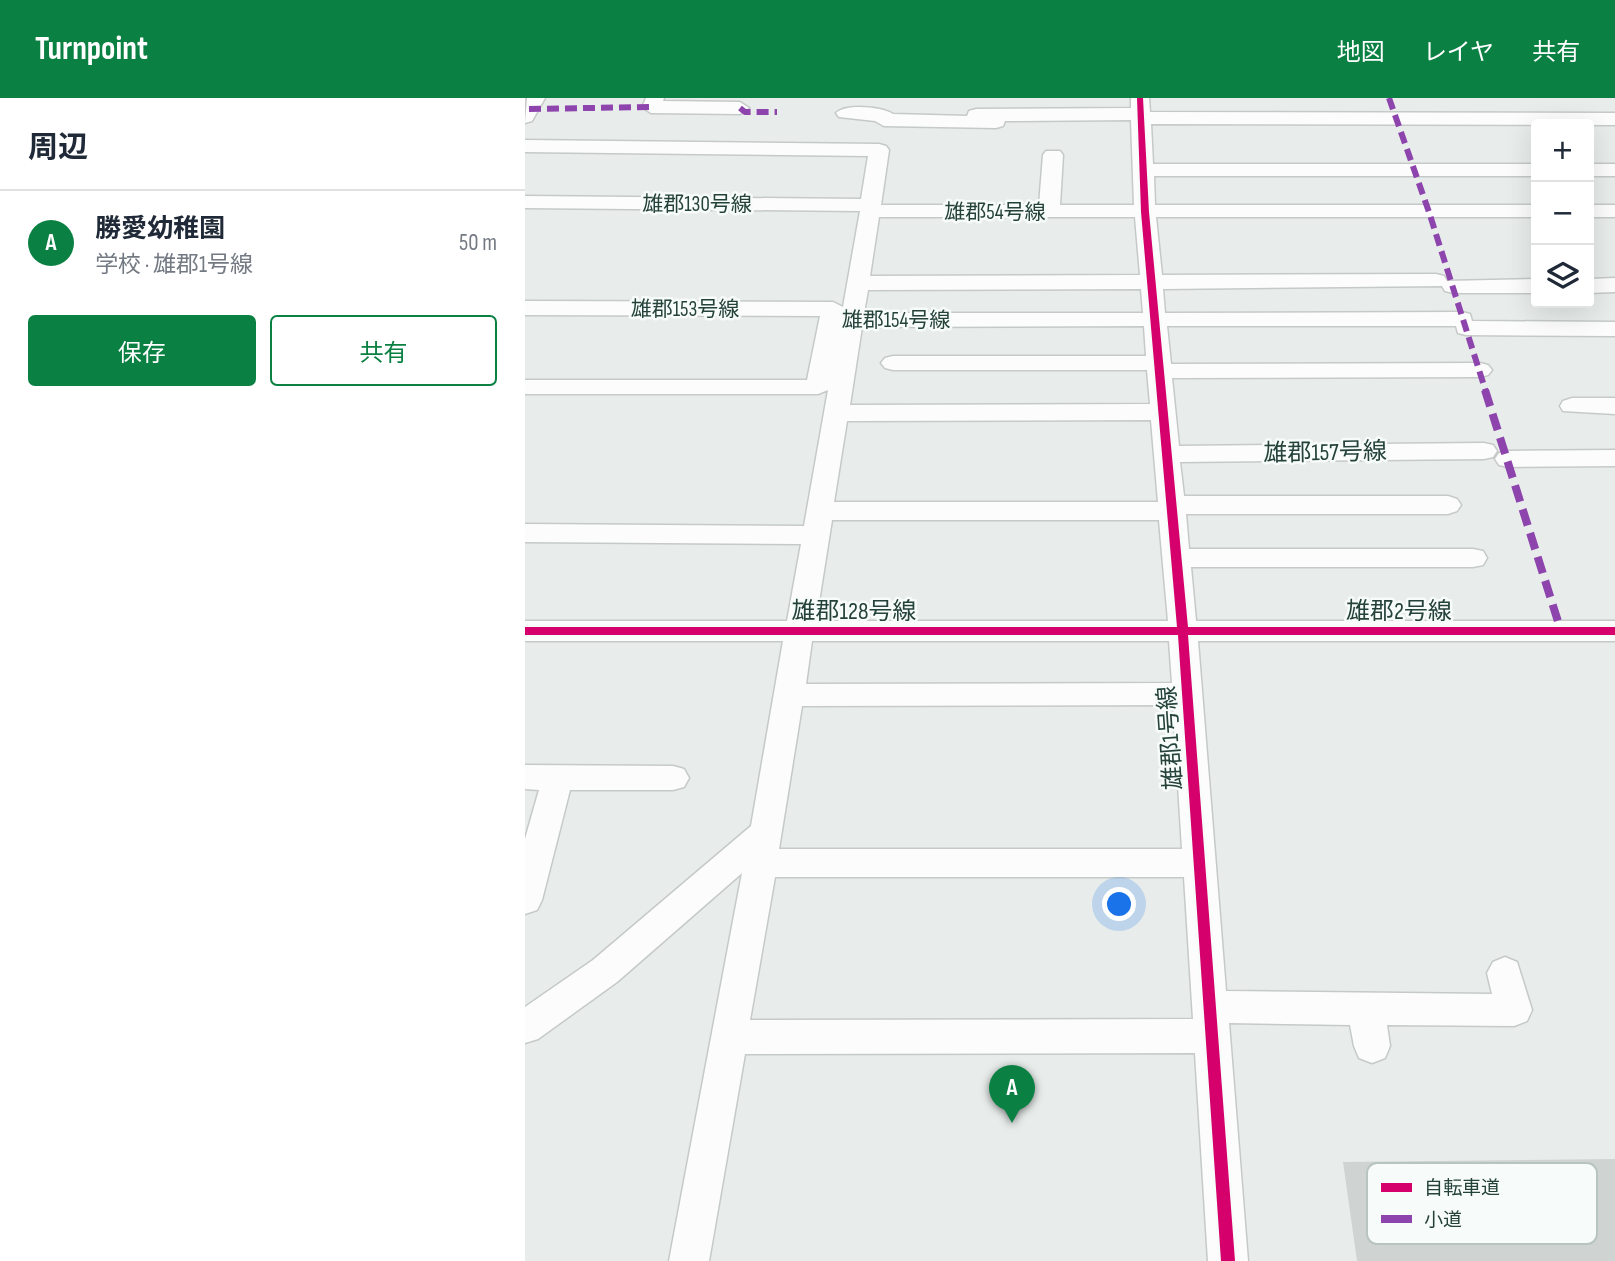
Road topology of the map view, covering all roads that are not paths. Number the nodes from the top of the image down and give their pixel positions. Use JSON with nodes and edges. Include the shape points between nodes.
{"nodes":[{"id":1,"x":535,"y":98,"type":"edge"},
{"id":2,"x":655,"y":98,"type":"edge"},
{"id":3,"x":740,"y":108,"type":"dead end"},
{"id":4,"x":1141,"y":110,"type":"edge"},
{"id":5,"x":886,"y":111,"type":"edge"},
{"id":6,"x":989,"y":111,"type":"dead end"},
{"id":7,"x":846,"y":113,"type":"dead end"},
{"id":8,"x":525,"y":117,"type":"edge"},
{"id":9,"x":1615,"y":119,"type":"edge"},
{"id":10,"x":1028,"y":128,"type":"dead end"},
{"id":11,"x":525,"y":146,"type":"edge"},
{"id":12,"x":879,"y":150,"type":"junction"},
{"id":13,"x":1053,"y":155,"type":"dead end"},
{"id":14,"x":1144,"y":170,"type":"junction"},
{"id":15,"x":1531,"y":170,"type":"edge"},
{"id":16,"x":1594,"y":170,"type":"edge"},
{"id":17,"x":1615,"y":170,"type":"edge"},
{"id":18,"x":525,"y":202,"type":"edge"},
{"id":19,"x":869,"y":208,"type":"junction"},
{"id":20,"x":1531,"y":211,"type":"edge"},
{"id":21,"x":1594,"y":211,"type":"edge"},
{"id":22,"x":1615,"y":211,"type":"edge"},
{"id":23,"x":1049,"y":212,"type":"junction"},
{"id":24,"x":1145,"y":212,"type":"junction"},
{"id":25,"x":858,"y":283,"type":"junction"},
{"id":26,"x":1151,"y":283,"type":"junction"},
{"id":27,"x":1615,"y":285,"type":"edge"},
{"id":28,"x":1531,"y":286,"type":"edge"},
{"id":29,"x":1594,"y":286,"type":"edge"},
{"id":30,"x":525,"y":308,"type":"edge"},
{"id":31,"x":841,"y":320,"type":"junction"},
{"id":32,"x":1155,"y":320,"type":"junction"},
{"id":33,"x":1615,"y":329,"type":"edge"},
{"id":34,"x":893,"y":363,"type":"dead end"},
{"id":35,"x":1159,"y":367,"type":"junction"},
{"id":36,"x":1480,"y":370,"type":"dead end"},
{"id":37,"x":525,"y":387,"type":"edge"},
{"id":38,"x":1571,"y":406,"type":"dead end"},
{"id":39,"x":1615,"y":406,"type":"edge"},
{"id":40,"x":1163,"y":412,"type":"junction"},
{"id":41,"x":836,"y":413,"type":"junction"},
{"id":42,"x":1166,"y":454,"type":"junction"},
{"id":43,"x":1615,"y":458,"type":"edge"},
{"id":44,"x":1448,"y":505,"type":"dead end"},
{"id":45,"x":1171,"y":508,"type":"junction"},
{"id":46,"x":818,"y":523,"type":"junction"},
{"id":47,"x":525,"y":533,"type":"edge"},
{"id":48,"x":1176,"y":558,"type":"junction"},
{"id":49,"x":1473,"y":558,"type":"dead end"},
{"id":50,"x":525,"y":631,"type":"edge"},
{"id":51,"x":1615,"y":631,"type":"edge"},
{"id":52,"x":799,"y":632,"type":"junction"},
{"id":53,"x":1183,"y":633,"type":"junction"},
{"id":54,"x":1188,"y":694,"type":"junction"},
{"id":55,"x":789,"y":695,"type":"junction"},
{"id":56,"x":525,"y":777,"type":"edge"},
{"id":57,"x":558,"y":777,"type":"junction"},
{"id":58,"x":673,"y":778,"type":"dead end"},
{"id":59,"x":763,"y":847,"type":"junction"},
{"id":60,"x":1200,"y":863,"type":"junction"},
{"id":61,"x":525,"y":900,"type":"edge"},
{"id":62,"x":1505,"y":973,"type":"dead end"},
{"id":63,"x":1366,"y":1008,"type":"junction"},
{"id":64,"x":1211,"y":1022,"type":"junction"},
{"id":65,"x":525,"y":1027,"type":"edge"},
{"id":66,"x":729,"y":1037,"type":"junction"},
{"id":67,"x":1372,"y":1046,"type":"dead end"},
{"id":68,"x":689,"y":1261,"type":"edge"},
{"id":69,"x":1228,"y":1261,"type":"edge"}],
"edges":[{"from":1,"to":8,"type":"street"},
{"from":2,"to":3,"type":"street","via":[[650,107]]},
{"from":4,"to":6,"type":"street"},
{"from":4,"to":9,"type":"street"},
{"from":4,"to":14,"type":"street","name":"雄郡1号線"},
{"from":5,"to":7,"type":"street"},
{"from":5,"to":10,"type":"street"},
{"from":5,"to":12,"type":"street"},
{"from":11,"to":12,"type":"street"},
{"from":12,"to":19,"type":"street"},
{"from":13,"to":23,"type":"street"},
{"from":14,"to":15,"type":"street","via":[[1370,165]]},
{"from":14,"to":24,"type":"street","name":"雄郡1号線"},
{"from":16,"to":17,"type":"street"},
{"from":18,"to":19,"type":"street","name":"雄郡130号線"},
{"from":19,"to":23,"type":"street","name":"雄郡54号線"},
{"from":19,"to":25,"type":"street"},
{"from":20,"to":24,"type":"street","name":"雄郡54号線"},
{"from":21,"to":22,"type":"street"},
{"from":23,"to":24,"type":"street","name":"雄郡54号線"},
{"from":24,"to":26,"type":"street","name":"雄郡1号線"},
{"from":25,"to":26,"type":"street"},
{"from":25,"to":31,"type":"street"},
{"from":26,"to":28,"type":"street"},
{"from":26,"to":32,"type":"street","name":"雄郡1号線"},
{"from":27,"to":29,"type":"street"},
{"from":30,"to":31,"type":"street","name":"雄郡153号線","via":[[834,309]]},
{"from":31,"to":32,"type":"street","name":"雄郡154号線"},
{"from":31,"to":37,"type":"street","name":"雄郡154号線","via":[[818,387]]},
{"from":31,"to":41,"type":"street"},
{"from":32,"to":33,"type":"street","name":"雄郡154号線"},
{"from":32,"to":35,"type":"street","name":"雄郡1号線"},
{"from":34,"to":35,"type":"street"},
{"from":35,"to":36,"type":"street"},
{"from":35,"to":40,"type":"street","name":"雄郡1号線"},
{"from":38,"to":39,"type":"street"},
{"from":40,"to":41,"type":"street"},
{"from":40,"to":42,"type":"street","name":"雄郡1号線"},
{"from":41,"to":46,"type":"street"},
{"from":42,"to":43,"type":"street","name":"雄郡157号線"},
{"from":42,"to":45,"type":"street","name":"雄郡1号線"},
{"from":44,"to":45,"type":"street"},
{"from":45,"to":46,"type":"street"},
{"from":45,"to":48,"type":"street","name":"雄郡1号線"},
{"from":46,"to":47,"type":"street"},
{"from":46,"to":52,"type":"street"},
{"from":48,"to":49,"type":"street"},
{"from":48,"to":53,"type":"street","name":"雄郡1号線"},
{"from":50,"to":52,"type":"street","name":"雄郡128号線"},
{"from":51,"to":53,"type":"street","name":"雄郡2号線"},
{"from":52,"to":53,"type":"street","name":"雄郡128号線"},
{"from":52,"to":55,"type":"street"},
{"from":53,"to":54,"type":"street","name":"雄郡1号線"},
{"from":54,"to":55,"type":"street"},
{"from":54,"to":60,"type":"street","name":"雄郡1号線"},
{"from":55,"to":59,"type":"street"},
{"from":56,"to":57,"type":"street"},
{"from":57,"to":58,"type":"street"},
{"from":57,"to":61,"type":"street"},
{"from":59,"to":60,"type":"street"},
{"from":59,"to":65,"type":"street","via":[[605,971]]},
{"from":59,"to":66,"type":"street"},
{"from":60,"to":64,"type":"street","name":"雄郡1号線"},
{"from":62,"to":63,"type":"street","via":[[1514,1010]]},
{"from":63,"to":64,"type":"street"},
{"from":63,"to":67,"type":"street"},
{"from":64,"to":66,"type":"street"},
{"from":64,"to":69,"type":"street","name":"雄郡1号線"},
{"from":66,"to":68,"type":"street"}]}
